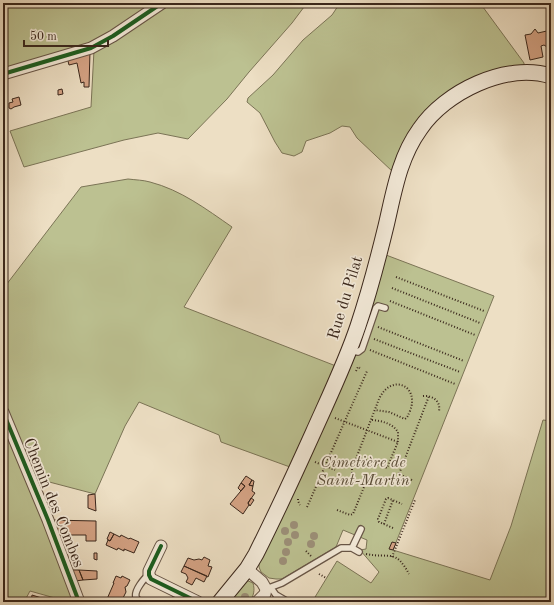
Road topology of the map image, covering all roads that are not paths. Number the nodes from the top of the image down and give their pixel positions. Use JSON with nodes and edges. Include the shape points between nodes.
{"nodes":[{"id":1,"x":162,"y":3,"type":"edge"},
{"id":2,"x":3,"y":74,"type":"edge"},
{"id":3,"x":551,"y":76,"type":"edge"},
{"id":4,"x":385,"y":308,"type":"dead end"},
{"id":5,"x":350,"y":350,"type":"junction"},
{"id":6,"x":3,"y":412,"type":"edge"},
{"id":7,"x":361,"y":528,"type":"dead end"},
{"id":8,"x":161,"y":546,"type":"dead end"},
{"id":9,"x":352,"y":548,"type":"junction"},
{"id":10,"x":359,"y":552,"type":"road end"},
{"id":11,"x":248,"y":569,"type":"junction"},
{"id":12,"x":149,"y":575,"type":"junction"},
{"id":13,"x":269,"y":588,"type":"junction"},
{"id":14,"x":79,"y":602,"type":"edge"},
{"id":15,"x":140,"y":602,"type":"edge"},
{"id":16,"x":198,"y":602,"type":"edge"},
{"id":17,"x":220,"y":602,"type":"edge"},
{"id":18,"x":257,"y":602,"type":"edge"},
{"id":19,"x":288,"y":602,"type":"edge"}],
"edges":[{"from":1,"to":2,"type":"street","via":[[113,36],[90,48]]},
{"from":3,"to":5,"type":"main road","name":"Rue du Pilat","via":[[522,72],[481,83],[452,97],[421,127],[400,166],[371,283]]},
{"from":4,"to":5,"type":"lane","via":[[376,308],[362,349],[358,352]]},
{"from":5,"to":11,"type":"main road","name":"Rue du Pilat","via":[[273,521]]},
{"from":6,"to":14,"type":"street","name":"Chemin des Combes"},
{"from":7,"to":9,"type":"lane"},
{"from":8,"to":12,"type":"street"},
{"from":9,"to":10,"type":"lane"},
{"from":9,"to":13,"type":"lane","via":[[341,548]]},
{"from":11,"to":13,"type":"street"},
{"from":11,"to":17,"type":"main road","name":"Rue du Pilat"},
{"from":12,"to":15,"type":"lane","via":[[143,579],[136,594]]},
{"from":12,"to":16,"type":"street","via":[[151,579]]},
{"from":13,"to":18,"type":"street"},
{"from":13,"to":19,"type":"lane"}]}
